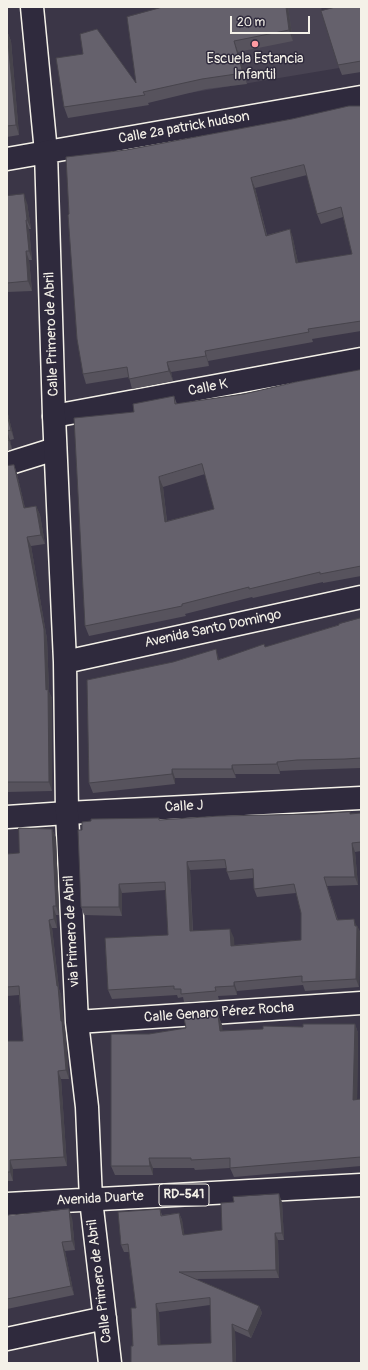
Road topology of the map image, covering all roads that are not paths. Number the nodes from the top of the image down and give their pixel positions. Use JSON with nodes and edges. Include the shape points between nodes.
{"nodes":[{"id":1,"x":32,"y":7,"type":"edge"},
{"id":2,"x":361,"y":97,"type":"edge"},
{"id":3,"x":46,"y":152,"type":"junction"},
{"id":4,"x":7,"y":159,"type":"edge"},
{"id":5,"x":361,"y":359,"type":"edge"},
{"id":6,"x":54,"y":416,"type":"junction"},
{"id":7,"x":56,"y":449,"type":"junction"},
{"id":8,"x":7,"y":464,"type":"edge"},
{"id":9,"x":361,"y":597,"type":"edge"},
{"id":10,"x":65,"y":662,"type":"junction"},
{"id":11,"x":361,"y":798,"type":"edge"},
{"id":12,"x":67,"y":813,"type":"junction"},
{"id":13,"x":7,"y":817,"type":"edge"},
{"id":14,"x":361,"y":1003,"type":"edge"},
{"id":15,"x":77,"y":1022,"type":"junction"},
{"id":16,"x":361,"y":1185,"type":"edge"},
{"id":17,"x":91,"y":1200,"type":"junction"},
{"id":18,"x":7,"y":1204,"type":"edge"},
{"id":19,"x":105,"y":1318,"type":"junction"},
{"id":20,"x":7,"y":1339,"type":"edge"},
{"id":21,"x":110,"y":1363,"type":"edge"}],
"edges":[{"from":1,"to":3,"type":"main road","name":"Calle Primero de Abril"},
{"from":2,"to":3,"type":"main road","name":"Calle 2ª patrick hudson"},
{"from":3,"to":4,"type":"main road","name":"Calle 2ª patrick hudson"},
{"from":3,"to":6,"type":"main road","name":"Calle Primero de Abril"},
{"from":5,"to":6,"type":"main road","name":"Calle K"},
{"from":6,"to":7,"type":"main road","name":"Calle Primero de Abril"},
{"from":7,"to":8,"type":"main road"},
{"from":7,"to":10,"type":"main road","name":"Calle Primero de Abril"},
{"from":9,"to":10,"type":"main road","name":"Avenida Santo Domingo"},
{"from":10,"to":12,"type":"main road","name":"via Primero de Abril"},
{"from":11,"to":12,"type":"main road","name":"Calle J"},
{"from":12,"to":13,"type":"main road","name":"Calle J"},
{"from":12,"to":15,"type":"main road","name":"via Primero de Abril"},
{"from":14,"to":15,"type":"main road","name":"Calle Genaro Pérez Rocha"},
{"from":15,"to":17,"type":"main road","name":"via Primero de Abril","via":[[87,1107]]},
{"from":16,"to":17,"type":"main road","name":"Avenida Duarte","number":"RD-541"},
{"from":17,"to":18,"type":"main road","name":"Avenida Duarte","number":"RD-541"},
{"from":17,"to":19,"type":"main road","name":"Calle Primero de Abril"},
{"from":19,"to":20,"type":"main road"},
{"from":19,"to":21,"type":"main road","name":"Calle Primero de Abril"}]}
